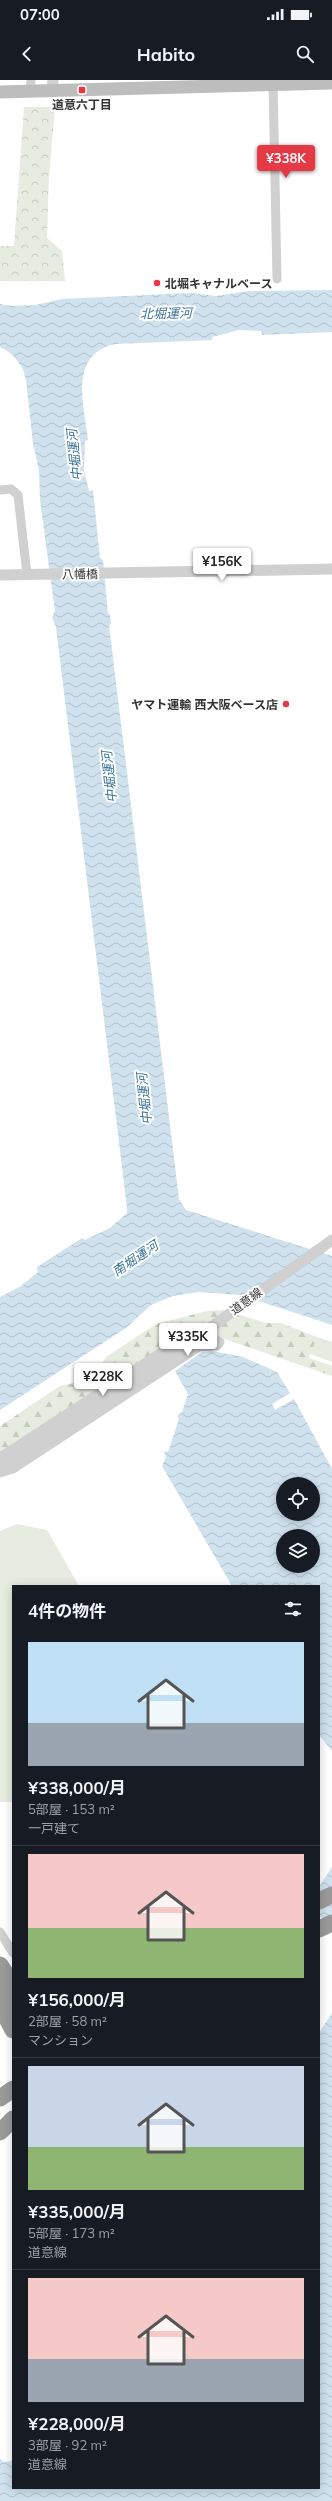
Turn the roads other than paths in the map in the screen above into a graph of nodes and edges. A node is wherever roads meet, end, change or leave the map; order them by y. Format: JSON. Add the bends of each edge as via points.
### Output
{"nodes":[{"id":1,"x":273,"y":82,"type":"edge"},
{"id":2,"x":332,"y":83,"type":"edge"},
{"id":3,"x":30,"y":86,"type":"edge"},
{"id":4,"x":52,"y":86,"type":"edge"},
{"id":5,"x":0,"y":92,"type":"edge"},
{"id":6,"x":277,"y":279,"type":"dead end"},
{"id":7,"x":0,"y":490,"type":"edge"},
{"id":8,"x":332,"y":569,"type":"edge"},
{"id":9,"x":0,"y":575,"type":"edge"},
{"id":10,"x":27,"y":575,"type":"junction"},
{"id":11,"x":332,"y":1240,"type":"edge"},
{"id":12,"x":0,"y":1457,"type":"edge"},
{"id":13,"x":0,"y":1468,"type":"edge"},
{"id":14,"x":0,"y":1473,"type":"edge"},
{"id":15,"x":332,"y":1887,"type":"edge"},
{"id":16,"x":320,"y":1891,"type":"edge"},
{"id":17,"x":332,"y":1896,"type":"edge"},
{"id":18,"x":320,"y":1901,"type":"edge"},
{"id":19,"x":332,"y":1914,"type":"edge"},
{"id":20,"x":320,"y":1919,"type":"edge"},
{"id":21,"x":332,"y":1923,"type":"edge"},
{"id":22,"x":320,"y":1929,"type":"edge"},
{"id":23,"x":0,"y":1932,"type":"edge"},
{"id":24,"x":12,"y":1951,"type":"edge"},
{"id":25,"x":0,"y":1965,"type":"edge"},
{"id":26,"x":0,"y":1982,"type":"edge"},
{"id":27,"x":12,"y":1983,"type":"edge"},
{"id":28,"x":12,"y":2002,"type":"edge"},
{"id":29,"x":0,"y":2005,"type":"edge"},
{"id":30,"x":12,"y":2028,"type":"edge"},
{"id":31,"x":12,"y":2090,"type":"edge"},
{"id":32,"x":0,"y":2098,"type":"edge"},
{"id":33,"x":12,"y":2110,"type":"edge"},
{"id":34,"x":0,"y":2117,"type":"edge"},
{"id":35,"x":12,"y":2120,"type":"edge"},
{"id":36,"x":0,"y":2132,"type":"edge"}],
"edges":[{"from":1,"to":2,"type":"main road"},
{"from":1,"to":4,"type":"main road"},
{"from":1,"to":6,"type":"street"},
{"from":3,"to":4,"type":"main road"},
{"from":3,"to":5,"type":"main road"},
{"from":7,"to":10,"type":"street","via":[[11,489],[18,495]]},
{"from":8,"to":10,"type":"street","name":"八幡橋"},
{"from":9,"to":10,"type":"street","name":"八幡橋"},
{"from":11,"to":13,"type":"street","name":"道意線","bridge":true,"via":[[185,1346]]},
{"from":12,"to":14,"type":"street","via":[[166,1349],[184,1341],[214,1338],[220,1342],[217,1346],[199,1347],[13,1469]]},
{"from":15,"to":16,"type":"highway"},
{"from":17,"to":18,"type":"highway"},
{"from":19,"to":20,"type":"highway"},
{"from":21,"to":22,"type":"highway"},
{"from":23,"to":24,"type":"street"},
{"from":25,"to":27,"type":"highway"},
{"from":26,"to":28,"type":"highway"},
{"from":29,"to":30,"type":"highway"},
{"from":31,"to":32,"type":"highway"},
{"from":33,"to":34,"type":"highway"},
{"from":35,"to":36,"type":"highway"}]}
